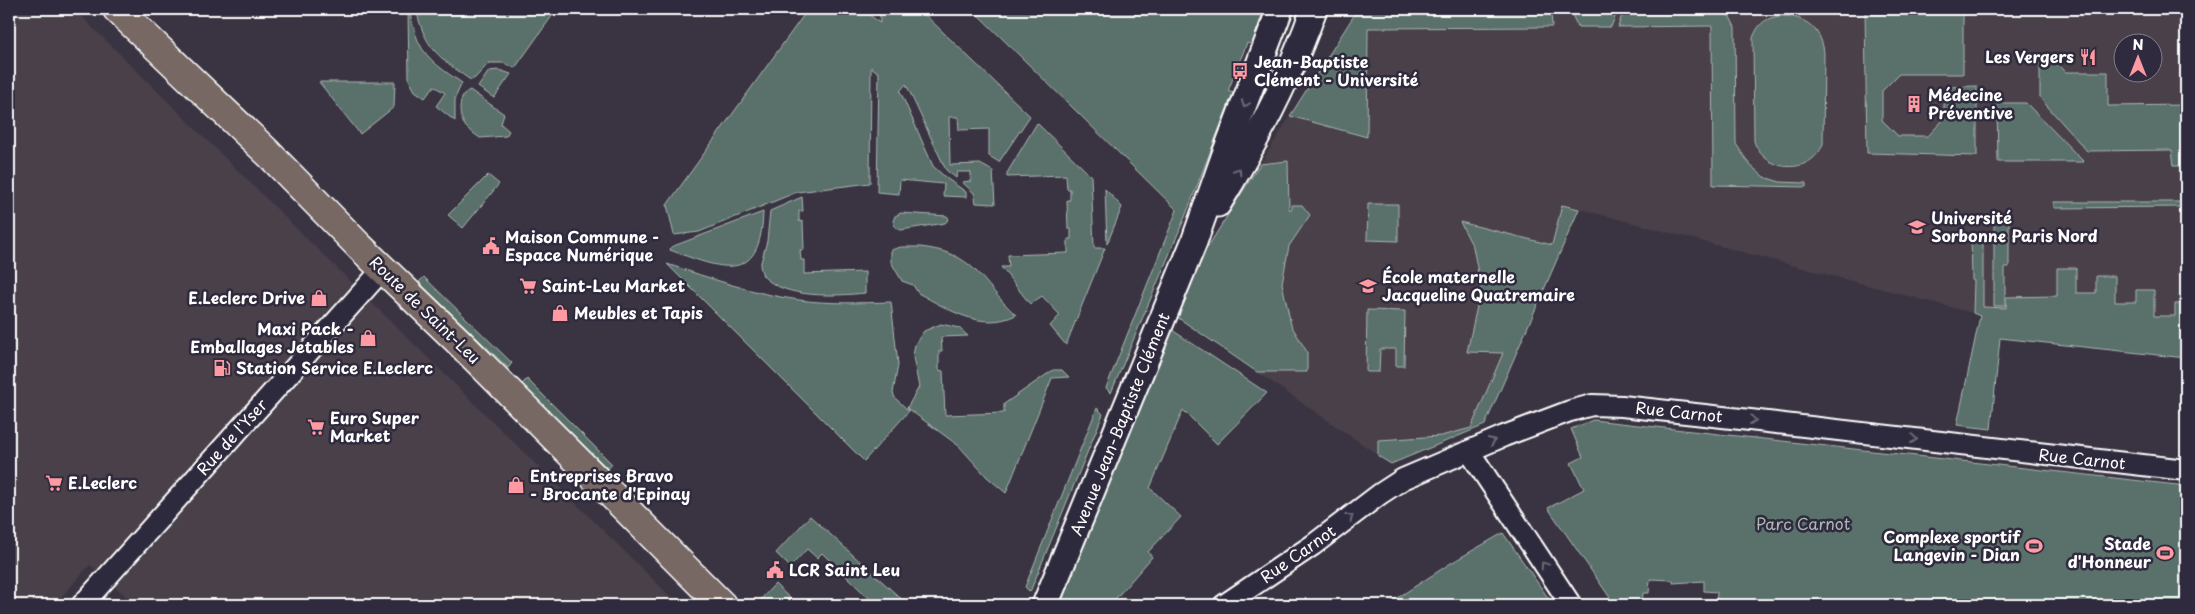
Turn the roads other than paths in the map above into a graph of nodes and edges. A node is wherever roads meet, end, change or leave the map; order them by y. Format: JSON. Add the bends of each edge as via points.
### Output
{"nodes":[{"id":1,"x":1280,"y":9,"type":"edge"},
{"id":2,"x":1314,"y":9,"type":"edge"},
{"id":3,"x":121,"y":11,"type":"edge"},
{"id":4,"x":1194,"y":242,"type":"junction"},
{"id":5,"x":383,"y":269,"type":"junction"},
{"id":6,"x":1469,"y":451,"type":"junction"},
{"id":7,"x":2186,"y":470,"type":"edge"},
{"id":8,"x":82,"y":605,"type":"edge"},
{"id":9,"x":722,"y":605,"type":"edge"},
{"id":10,"x":1045,"y":605,"type":"edge"},
{"id":11,"x":1224,"y":605,"type":"edge"},
{"id":12,"x":1571,"y":605,"type":"edge"}],
"edges":[{"from":1,"to":4,"type":"street","name":"Avenue Jean-Baptiste Clément","one_way":true},
{"from":4,"to":2,"type":"street","name":"Avenue Jean-Baptiste Clément","one_way":true,"via":[[1245,160],[1299,53]]},
{"from":3,"to":5,"type":"main road","name":"Route de Saint-Leu"},
{"from":4,"to":10,"type":"street","name":"Avenue Jean-Baptiste Clément"},
{"from":5,"to":8,"type":"street","name":"Rue de l'Yser"},
{"from":5,"to":9,"type":"main road","name":"Route de Saint-Leu"},
{"from":6,"to":7,"type":"street","name":"Rue Carnot","one_way":true,"via":[[1570,411],[1602,404]]},
{"from":11,"to":6,"type":"street","name":"Rue Carnot","one_way":true,"via":[[1395,484]]},
{"from":12,"to":6,"type":"street","one_way":true}]}
